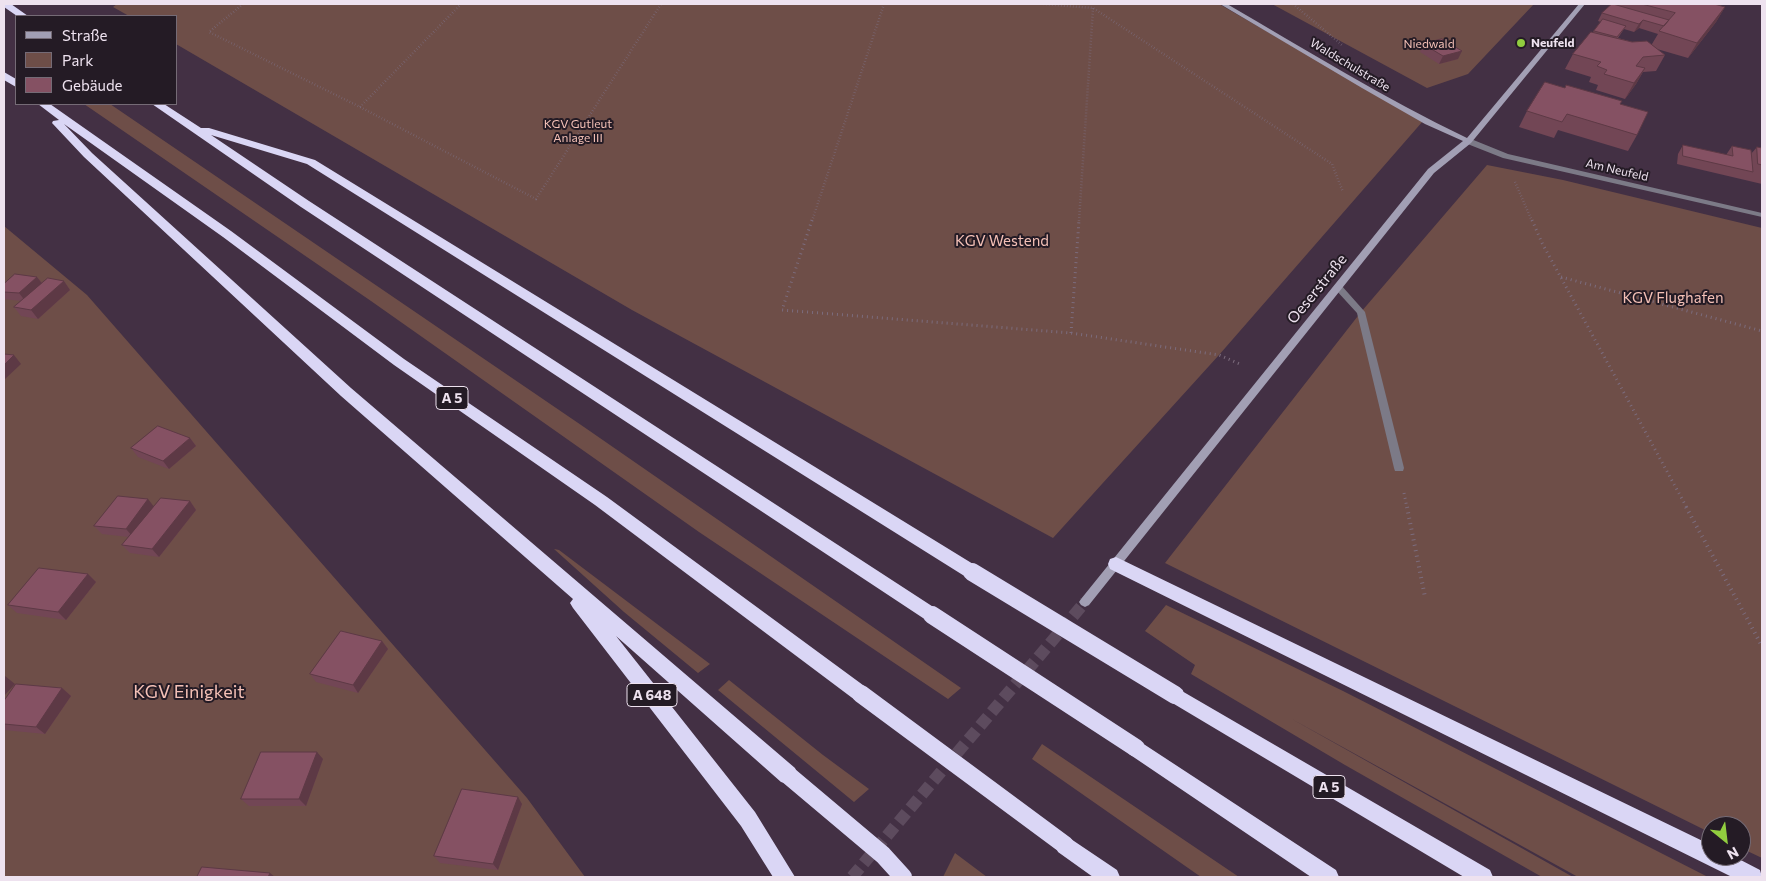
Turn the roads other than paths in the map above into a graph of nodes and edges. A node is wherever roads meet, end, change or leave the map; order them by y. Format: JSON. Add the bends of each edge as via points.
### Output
{"nodes":[{"id":1,"x":5,"y":4,"type":"edge"},
{"id":2,"x":1223,"y":4,"type":"edge"},
{"id":3,"x":1582,"y":4,"type":"edge"},
{"id":4,"x":22,"y":15,"type":"edge"},
{"id":5,"x":4,"y":75,"type":"edge"},
{"id":6,"x":15,"y":83,"type":"edge"},
{"id":7,"x":40,"y":105,"type":"edge"},
{"id":8,"x":44,"y":105,"type":"edge"},
{"id":9,"x":160,"y":105,"type":"edge"},
{"id":10,"x":192,"y":126,"type":"junction"},
{"id":11,"x":1468,"y":141,"type":"junction"},
{"id":12,"x":1762,"y":215,"type":"edge"},
{"id":13,"x":1338,"y":287,"type":"junction"},
{"id":14,"x":1399,"y":468,"type":"road end"},
{"id":15,"x":1116,"y":564,"type":"junction"},
{"id":16,"x":554,"y":572,"type":"junction"},
{"id":17,"x":1085,"y":602,"type":"tunnel mouth"},
{"id":18,"x":1701,"y":851,"type":"edge"},
{"id":19,"x":1731,"y":866,"type":"edge"},
{"id":20,"x":785,"y":877,"type":"edge"},
{"id":21,"x":903,"y":877,"type":"edge"},
{"id":22,"x":1110,"y":877,"type":"edge"},
{"id":23,"x":1328,"y":877,"type":"edge"},
{"id":24,"x":1483,"y":877,"type":"edge"},
{"id":25,"x":1752,"y":877,"type":"edge"}],
"edges":[{"from":1,"to":4,"type":"highway"},
{"from":2,"to":11,"type":"street","name":"Waldschulstraße","via":[[1364,87]]},
{"from":3,"to":11,"type":"street","name":"Oeserstraße"},
{"from":5,"to":6,"type":"highway"},
{"from":7,"to":16,"type":"highway","via":[[88,155],[346,392]]},
{"from":8,"to":22,"type":"highway","number":"A 5","bridge":true,"via":[[400,362],[601,501]]},
{"from":9,"to":10,"type":"highway","number":"A 5"},
{"from":10,"to":23,"type":"highway","number":"A 5","bridge":true,"via":[[305,204]]},
{"from":10,"to":24,"type":"highway","number":"A 5","bridge":true,"via":[[311,162],[972,572]]},
{"from":11,"to":12,"type":"street","name":"Am Neufeld","via":[[1506,156]]},
{"from":11,"to":13,"type":"street","name":"Oeserstraße","via":[[1431,171]]},
{"from":13,"to":14,"type":"street","via":[[1361,312]]},
{"from":13,"to":15,"type":"street","name":"Oeserstraße"},
{"from":15,"to":17,"type":"street","name":"Oeserstraße"},
{"from":15,"to":18,"type":"highway"},
{"from":16,"to":20,"type":"highway","number":"A 648","via":[[748,819]]},
{"from":16,"to":21,"type":"highway","number":"A 648","bridge":true,"via":[[883,855]]},
{"from":19,"to":25,"type":"highway"}]}
